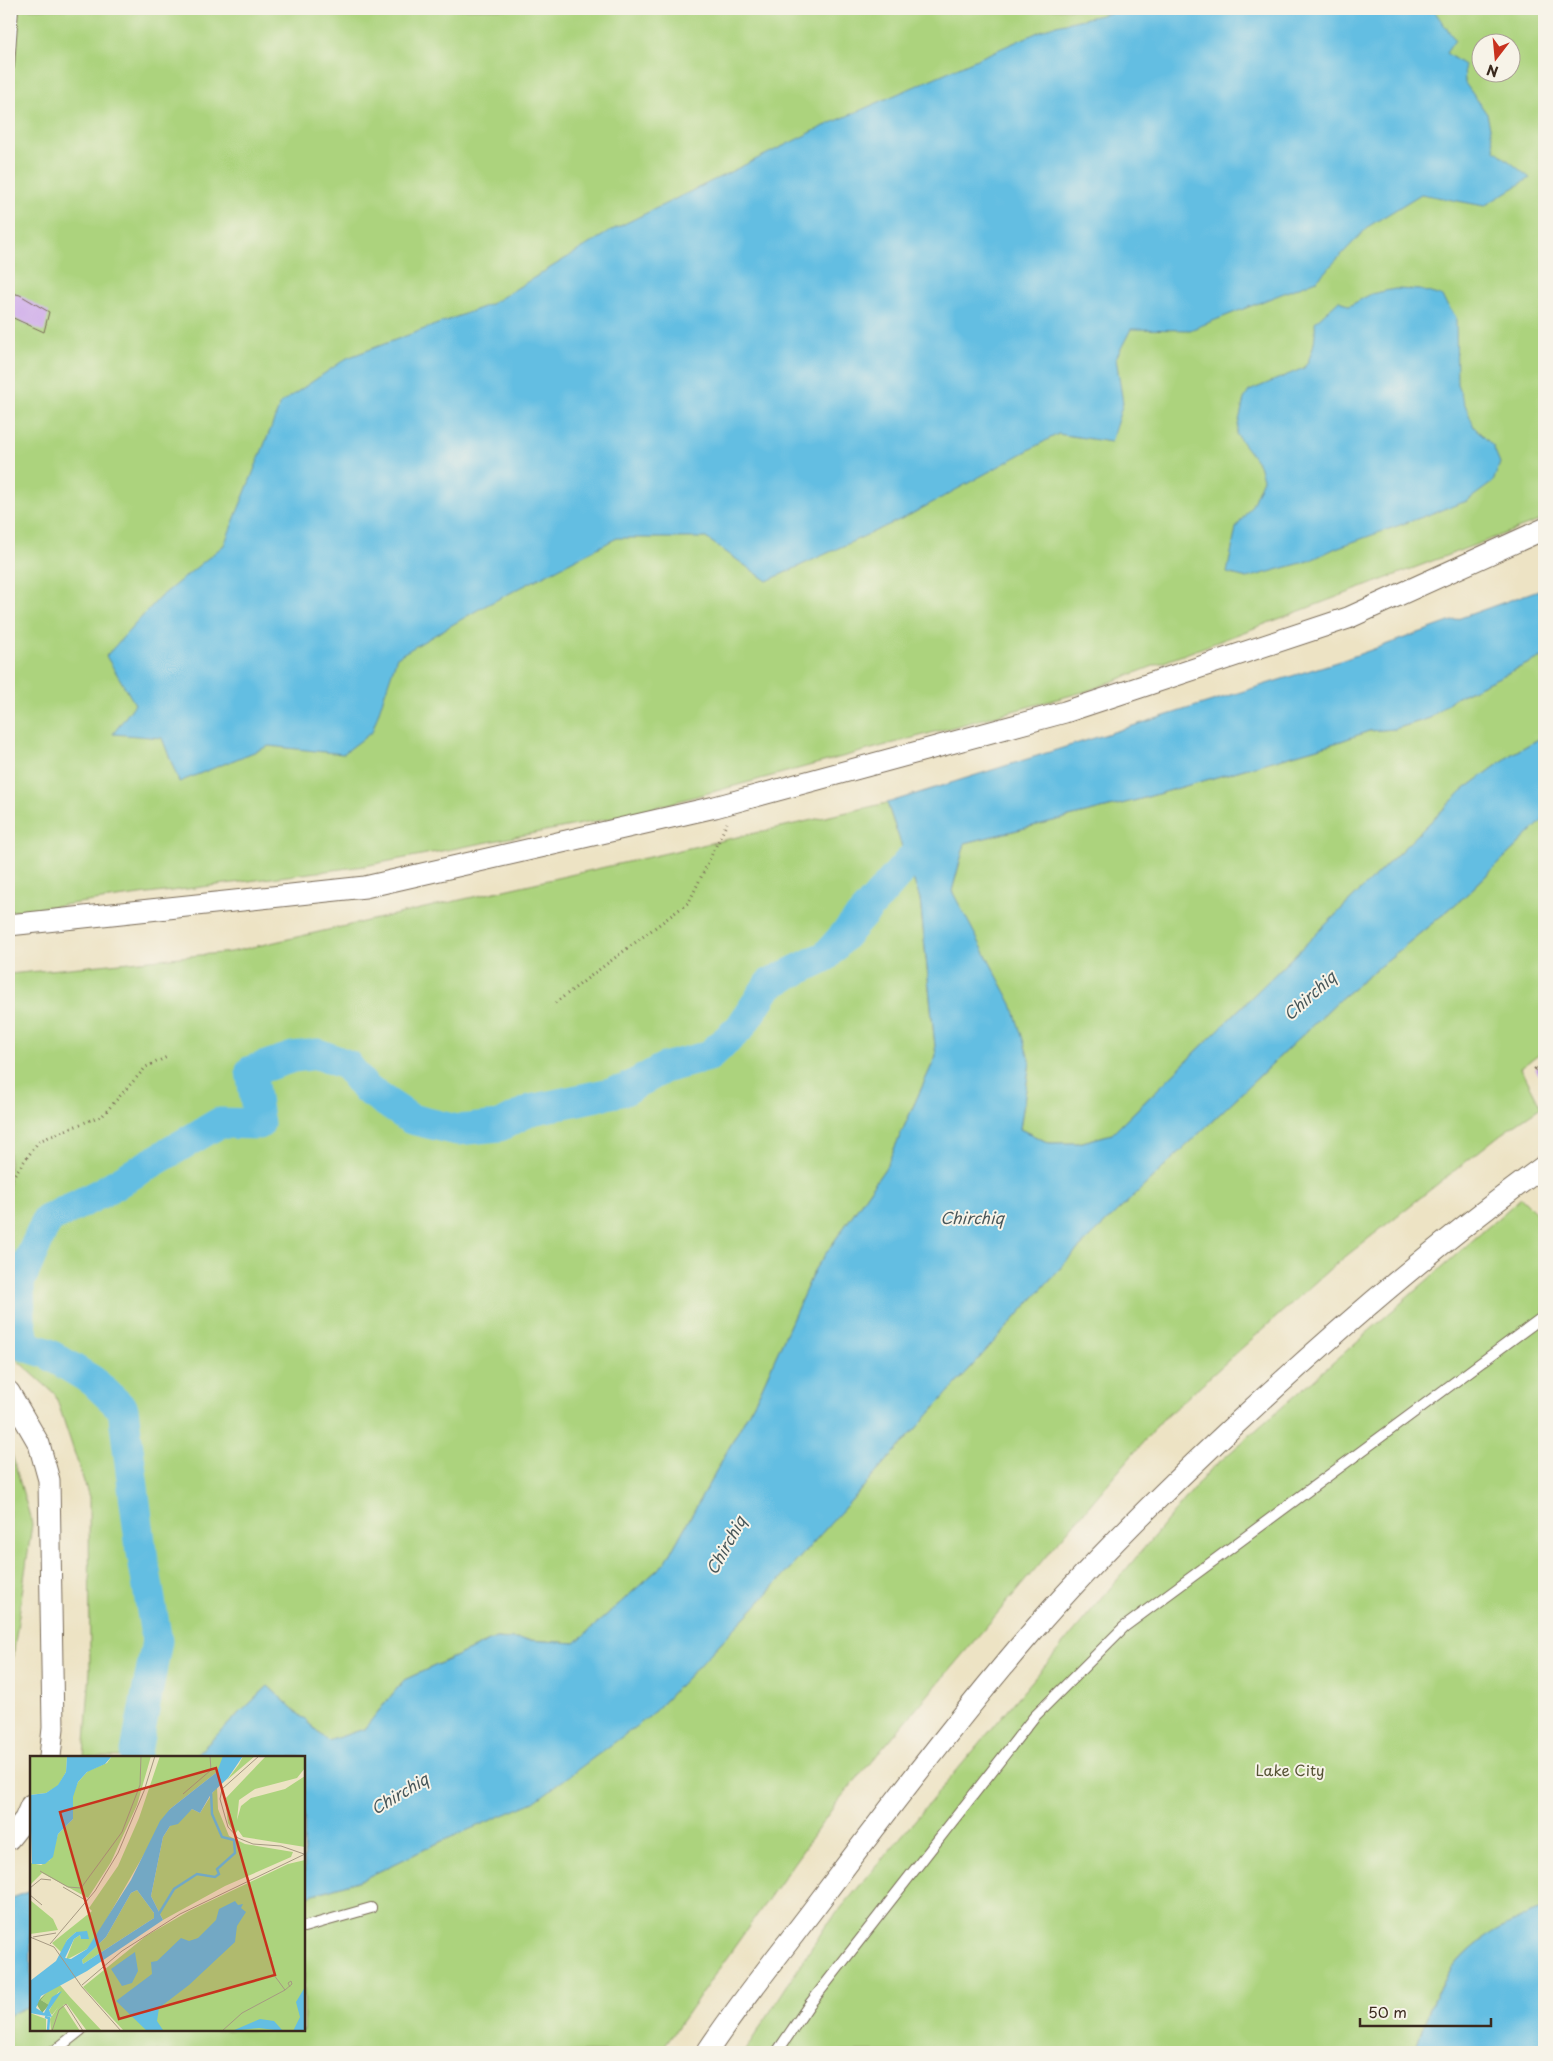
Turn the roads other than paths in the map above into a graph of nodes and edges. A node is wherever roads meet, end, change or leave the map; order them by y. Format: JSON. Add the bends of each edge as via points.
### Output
{"nodes":[{"id":1,"x":13,"y":9,"type":"edge"},
{"id":2,"x":9,"y":66,"type":"edge"},
{"id":3,"x":1544,"y":529,"type":"edge"},
{"id":4,"x":9,"y":925,"type":"edge"},
{"id":5,"x":1541,"y":1174,"type":"edge"},
{"id":6,"x":1544,"y":1316,"type":"edge"},
{"id":7,"x":9,"y":1392,"type":"edge"},
{"id":8,"x":50,"y":1756,"type":"edge"},
{"id":9,"x":30,"y":1806,"type":"edge"},
{"id":10,"x":9,"y":1839,"type":"edge"},
{"id":11,"x":371,"y":1908,"type":"dead end"},
{"id":12,"x":305,"y":1927,"type":"edge"},
{"id":13,"x":80,"y":2031,"type":"edge"},
{"id":14,"x":53,"y":2052,"type":"edge"},
{"id":15,"x":707,"y":2052,"type":"edge"},
{"id":16,"x":777,"y":2052,"type":"edge"}],
"edges":[{"from":1,"to":2,"type":"lane"},
{"from":3,"to":4,"type":"street","via":[[1348,618],[1065,712],[739,800],[365,886]]},
{"from":5,"to":15,"type":"street","via":[[1439,1245],[1383,1291],[1232,1427],[1124,1531],[1031,1633],[943,1738]]},
{"from":6,"to":16,"type":"lane","via":[[1124,1627],[1034,1717],[809,2004]]},
{"from":7,"to":8,"type":"street","via":[[39,1444],[49,1480],[53,1728]]},
{"from":9,"to":10,"type":"street","via":[[25,1819]]},
{"from":11,"to":12,"type":"lane"},
{"from":13,"to":14,"type":"lane"}]}
